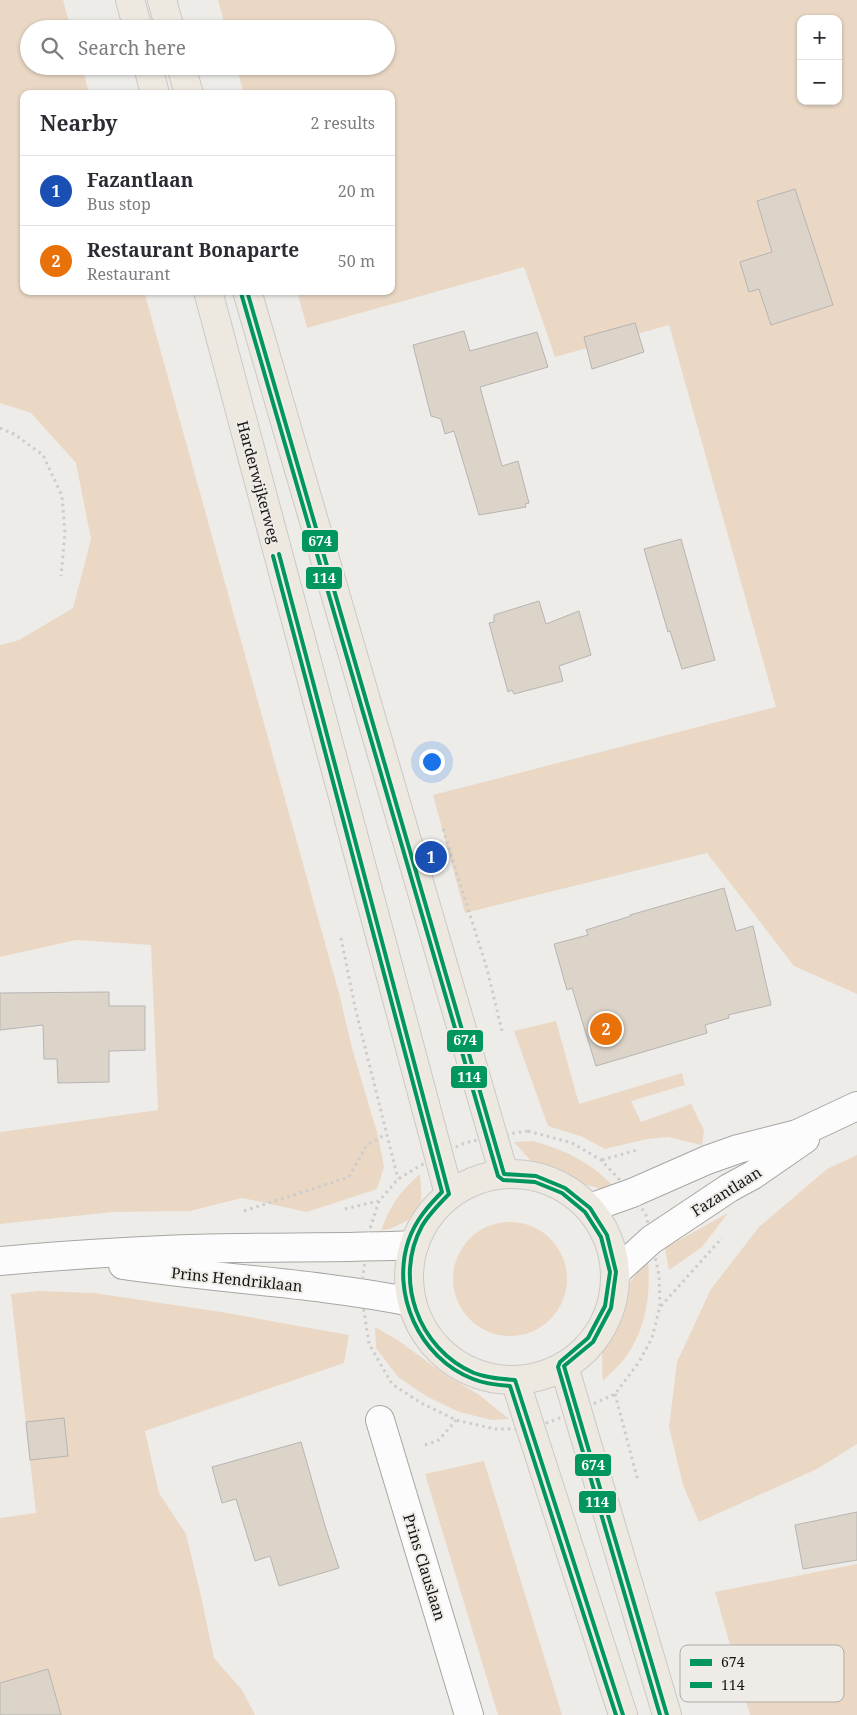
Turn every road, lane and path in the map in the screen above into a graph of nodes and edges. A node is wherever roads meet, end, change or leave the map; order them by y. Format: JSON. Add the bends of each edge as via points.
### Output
{"nodes":[{"id":1,"x":130,"y":0,"type":"edge"},
{"id":2,"x":162,"y":0,"type":"edge"},
{"id":3,"x":136,"y":20,"type":"edge"},
{"id":4,"x":168,"y":20,"type":"edge"},
{"id":5,"x":150,"y":75,"type":"edge"},
{"id":6,"x":184,"y":75,"type":"edge"},
{"id":7,"x":154,"y":90,"type":"edge"},
{"id":8,"x":188,"y":90,"type":"edge"},
{"id":9,"x":209,"y":295,"type":"edge"},
{"id":10,"x":248,"y":295,"type":"edge"},
{"id":11,"x":0,"y":428,"type":"edge"},
{"id":12,"x":61,"y":576,"type":"dead end"},
{"id":13,"x":848,"y":1110,"type":"edge"},
{"id":14,"x":528,"y":1131,"type":"dead end"},
{"id":15,"x":386,"y":1134,"type":"dead end"},
{"id":16,"x":504,"y":1174,"type":"junction"},
{"id":17,"x":398,"y":1179,"type":"dead end"},
{"id":18,"x":632,"y":1193,"type":"junction"},
{"id":19,"x":449,"y":1194,"type":"junction"},
{"id":20,"x":590,"y":1208,"type":"junction"},
{"id":21,"x":239,"y":1212,"type":"dead end"},
{"id":22,"x":651,"y":1240,"type":"junction"},
{"id":23,"x":414,"y":1245,"type":"junction"},
{"id":24,"x":367,"y":1247,"type":"junction"},
{"id":25,"x":62,"y":1255,"type":"junction"},
{"id":26,"x":0,"y":1262,"type":"edge"},
{"id":27,"x":616,"y":1272,"type":"junction"},
{"id":28,"x":361,"y":1292,"type":"junction"},
{"id":29,"x":412,"y":1302,"type":"junction"},
{"id":30,"x":564,"y":1366,"type":"junction"},
{"id":31,"x":515,"y":1380,"type":"junction"},
{"id":32,"x":578,"y":1411,"type":"junction"},
{"id":33,"x":380,"y":1420,"type":"dead end"},
{"id":34,"x":531,"y":1428,"type":"junction"},
{"id":35,"x":469,"y":1715,"type":"edge"},
{"id":36,"x":623,"y":1715,"type":"edge"},
{"id":37,"x":667,"y":1715,"type":"edge"}],
"edges":[{"from":1,"to":3,"type":"main road"},
{"from":2,"to":4,"type":"main road"},
{"from":5,"to":7,"type":"main road"},
{"from":6,"to":8,"type":"main road"},
{"from":9,"to":19,"type":"main road","name":"Harderwijkerweg"},
{"from":10,"to":16,"type":"main road"},
{"from":11,"to":12,"type":"path","via":[[43,455],[62,496],[65,533]]},
{"from":13,"to":18,"type":"street","name":"Fazantlaan","via":[[797,1134],[707,1160]]},
{"from":13,"to":22,"type":"street","name":"Fazantlaan"},
{"from":14,"to":18,"type":"path","via":[[572,1143],[601,1160]]},
{"from":15,"to":21,"type":"path","via":[[366,1146],[349,1177]]},
{"from":16,"to":19,"type":"main road","via":[[475,1181]]},
{"from":16,"to":20,"type":"main road","via":[[536,1176],[565,1188]]},
{"from":17,"to":24,"type":"path","via":[[379,1201]]},
{"from":18,"to":20,"type":"street","name":"Fazantlaan"},
{"from":18,"to":22,"type":"path","via":[[646,1215]]},
{"from":19,"to":23,"type":"main road","via":[[422,1226]]},
{"from":20,"to":27,"type":"main road","via":[[607,1235]]},
{"from":22,"to":27,"type":"street","name":"Fazantlaan"},
{"from":22,"to":32,"type":"path","via":[[661,1289],[652,1338],[616,1394]]},
{"from":23,"to":24,"type":"street","name":"Prins Hendriklaan"},
{"from":23,"to":29,"type":"main road","via":[[409,1283]]},
{"from":24,"to":25,"type":"street","name":"Prins Hendriklaan"},
{"from":24,"to":28,"type":"path"},
{"from":25,"to":26,"type":"street","name":"Prins Hendriklaan"},
{"from":25,"to":28,"type":"street","name":"Prins Hendriklaan","via":[[178,1273]]},
{"from":27,"to":30,"type":"main road","via":[[611,1308],[593,1342]]},
{"from":28,"to":29,"type":"street","name":"Prins Hendriklaan"},
{"from":28,"to":34,"type":"path","via":[[369,1344],[392,1384],[420,1403],[456,1420],[495,1428]]},
{"from":29,"to":31,"type":"main road","via":[[426,1334],[449,1359],[480,1375]]},
{"from":30,"to":31,"type":"main road","via":[[541,1376]]},
{"from":30,"to":32,"type":"main road"},
{"from":31,"to":34,"type":"main road"},
{"from":32,"to":34,"type":"path"},
{"from":32,"to":37,"type":"main road"},
{"from":33,"to":35,"type":"street","name":"Prins Clauslaan"},
{"from":34,"to":36,"type":"main road"}]}
